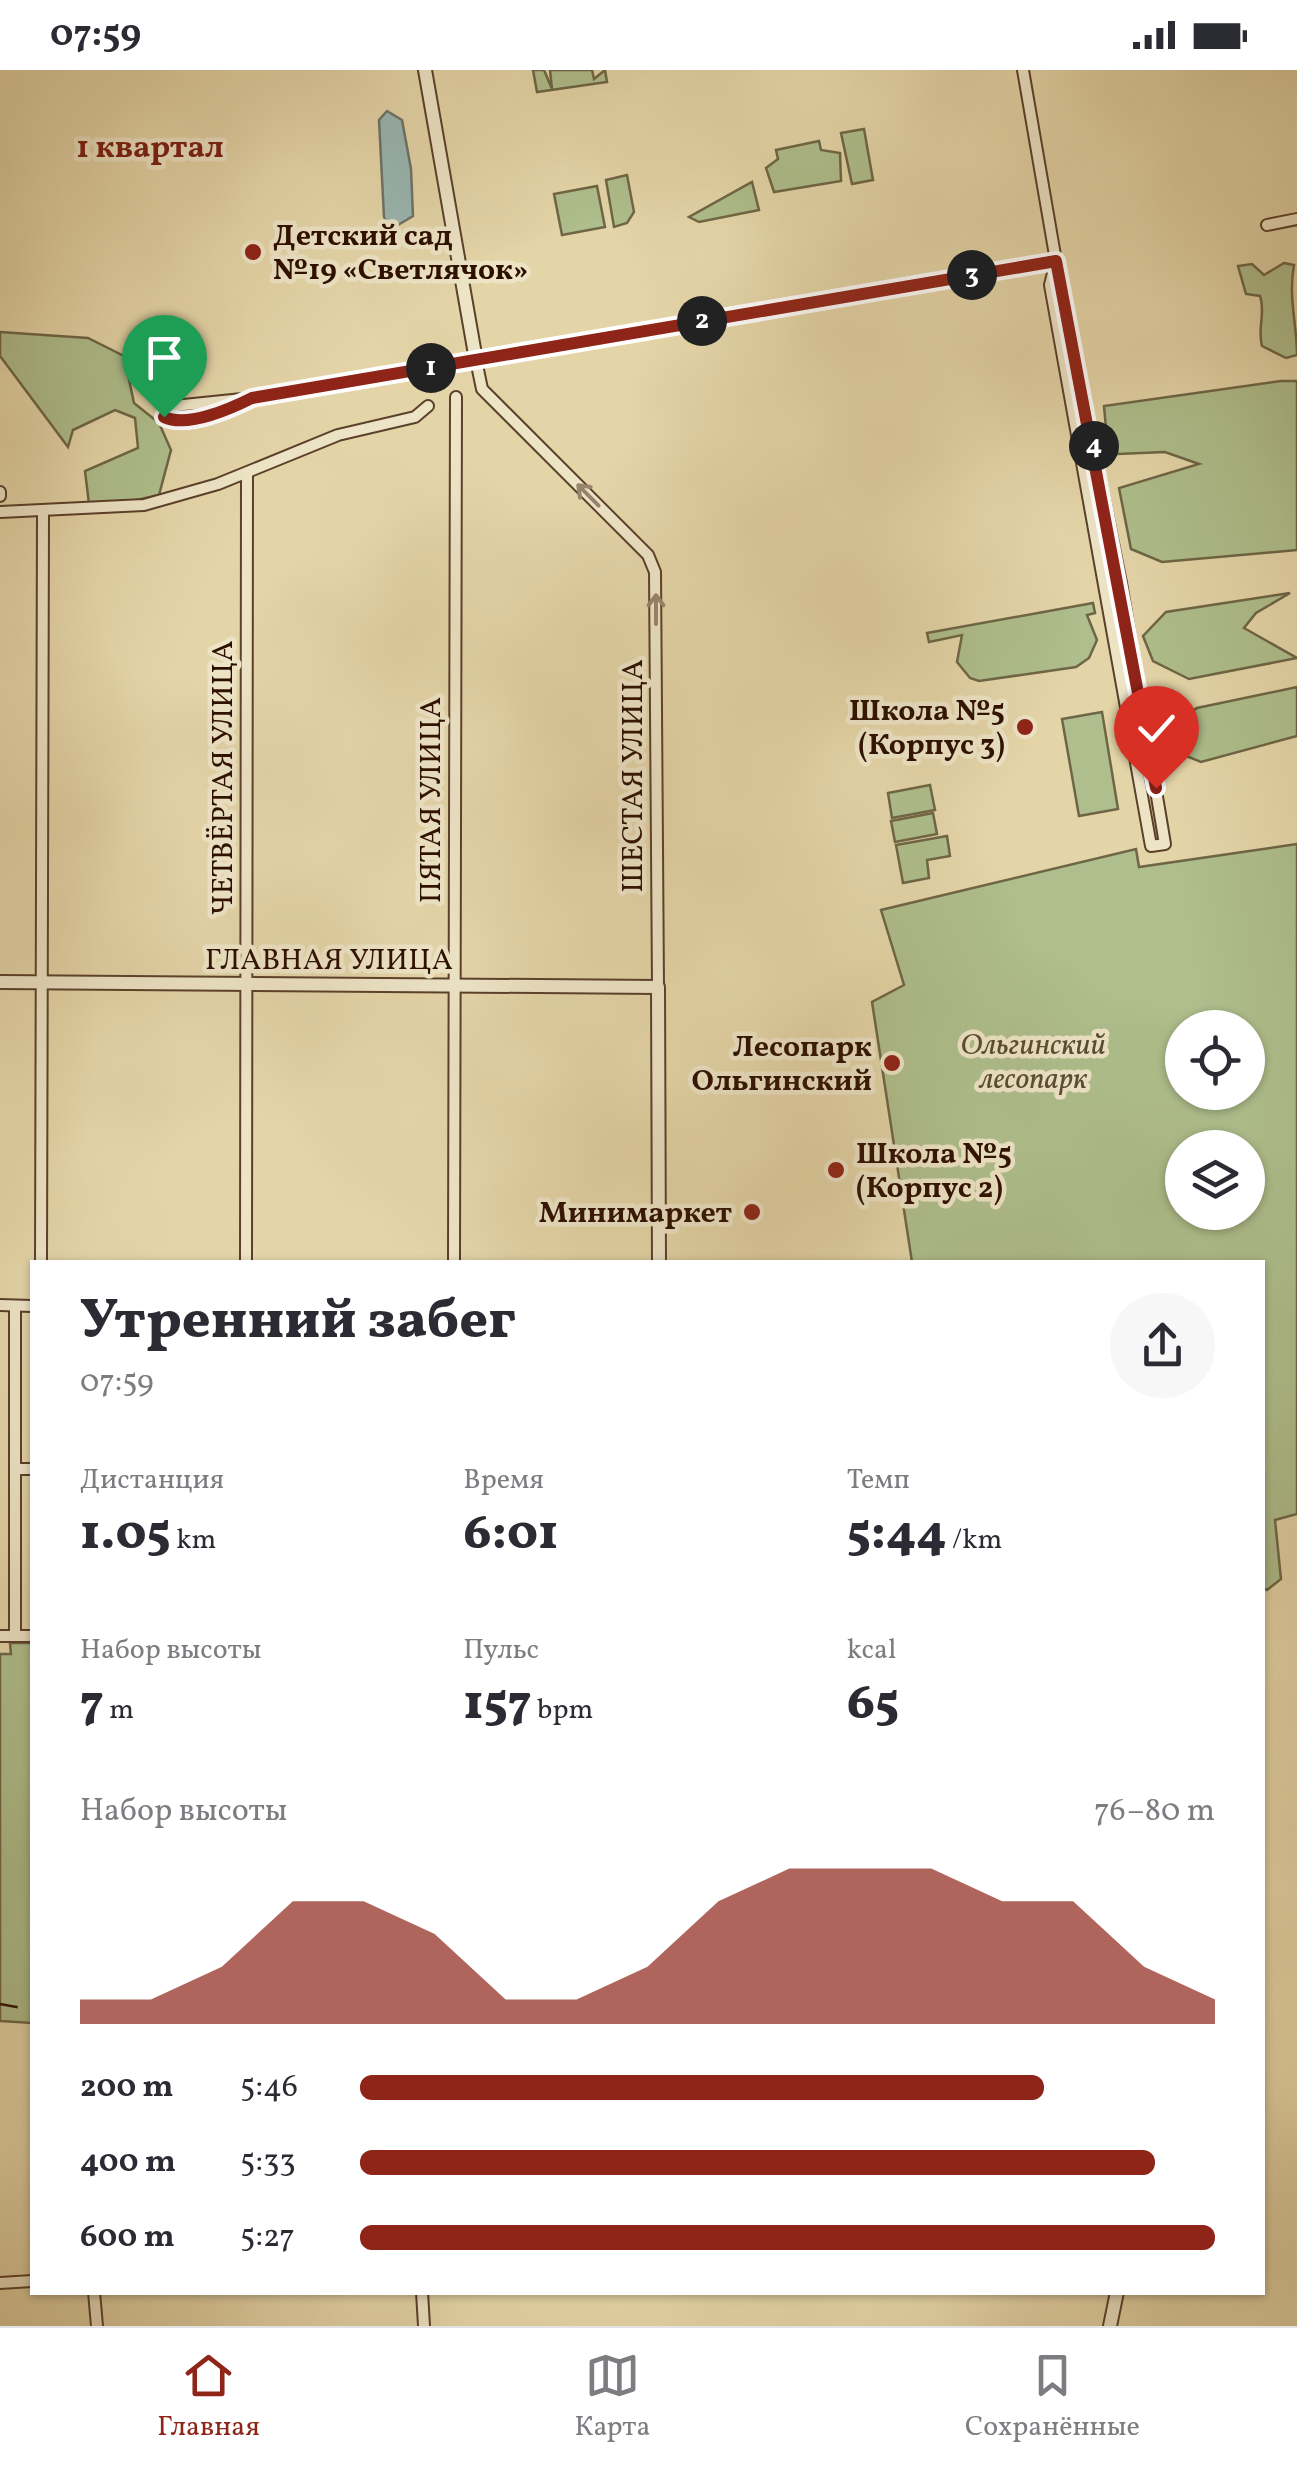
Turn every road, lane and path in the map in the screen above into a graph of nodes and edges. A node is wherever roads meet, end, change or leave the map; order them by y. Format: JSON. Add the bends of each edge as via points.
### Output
{"nodes":[{"id":1,"x":425,"y":70,"type":"edge"},
{"id":2,"x":1023,"y":70,"type":"edge"},
{"id":3,"x":1297,"y":220,"type":"edge"},
{"id":4,"x":1267,"y":226,"type":"dead end"},
{"id":5,"x":1056,"y":261,"type":"junction"},
{"id":6,"x":476,"y":360,"type":"junction"},
{"id":7,"x":456,"y":397,"type":"dead end"},
{"id":8,"x":252,"y":398,"type":"junction"},
{"id":9,"x":428,"y":406,"type":"dead end"},
{"id":10,"x":247,"y":473,"type":"junction"},
{"id":11,"x":0,"y":512,"type":"edge"},
{"id":12,"x":43,"y":513,"type":"junction"},
{"id":13,"x":0,"y":982,"type":"edge"},
{"id":14,"x":42,"y":982,"type":"junction"},
{"id":15,"x":246,"y":984,"type":"junction"},
{"id":16,"x":455,"y":985,"type":"junction"},
{"id":17,"x":658,"y":986,"type":"junction"},
{"id":18,"x":41,"y":1260,"type":"edge"},
{"id":19,"x":246,"y":1260,"type":"edge"},
{"id":20,"x":454,"y":1260,"type":"edge"},
{"id":21,"x":659,"y":1260,"type":"edge"},
{"id":22,"x":0,"y":1306,"type":"edge"},
{"id":23,"x":16,"y":1306,"type":"junction"},
{"id":24,"x":30,"y":1306,"type":"edge"},
{"id":25,"x":15,"y":1469,"type":"junction"},
{"id":26,"x":30,"y":1469,"type":"edge"},
{"id":27,"x":0,"y":1636,"type":"edge"},
{"id":28,"x":14,"y":1636,"type":"junction"},
{"id":29,"x":30,"y":1636,"type":"edge"},
{"id":30,"x":30,"y":2280,"type":"edge"},
{"id":31,"x":0,"y":2283,"type":"edge"},
{"id":32,"x":94,"y":2295,"type":"edge"},
{"id":33,"x":422,"y":2295,"type":"edge"},
{"id":34,"x":1115,"y":2295,"type":"edge"},
{"id":35,"x":96,"y":2326,"type":"edge"},
{"id":36,"x":424,"y":2326,"type":"edge"},
{"id":37,"x":1110,"y":2326,"type":"edge"}],
"edges":[{"from":1,"to":6,"type":"street"},
{"from":2,"to":5,"type":"street"},
{"from":3,"to":4,"type":"street"},
{"from":5,"to":5,"type":"street","via":[[1050,285],[1151,846],[1165,844]]},
{"from":5,"to":6,"type":"street"},
{"from":6,"to":8,"type":"street"},
{"from":17,"to":6,"type":"street","name":"ШЕСТАЯ УЛИЦА","one_way":true,"via":[[655,572],[648,555],[482,389]]},
{"from":7,"to":16,"type":"street","name":"ПЯТАЯ УЛИЦА"},
{"from":8,"to":8,"type":"street","via":[[172,406],[164,414],[174,420],[212,414]]},
{"from":9,"to":10,"type":"street","via":[[416,417],[338,435]]},
{"from":10,"to":12,"type":"street","via":[[138,507]]},
{"from":10,"to":15,"type":"street","name":"ЧЕТВЁРТАЯ УЛИЦА"},
{"from":11,"to":12,"type":"street"},
{"from":12,"to":14,"type":"street"},
{"from":13,"to":14,"type":"street","name":"ГЛАВНАЯ УЛИЦА"},
{"from":14,"to":15,"type":"street","name":"ГЛАВНАЯ УЛИЦА"},
{"from":14,"to":18,"type":"street"},
{"from":15,"to":16,"type":"street","name":"ГЛАВНАЯ УЛИЦА"},
{"from":15,"to":19,"type":"street","name":"ЧЕТВЁРТАЯ УЛИЦА"},
{"from":16,"to":17,"type":"street","name":"ГЛАВНАЯ УЛИЦА"},
{"from":16,"to":20,"type":"street","name":"ПЯТАЯ УЛИЦА"},
{"from":17,"to":21,"type":"street","name":"ШЕСТАЯ УЛИЦА"},
{"from":22,"to":23,"type":"street"},
{"from":23,"to":24,"type":"street"},
{"from":23,"to":25,"type":"street"},
{"from":25,"to":26,"type":"street"},
{"from":25,"to":28,"type":"street"},
{"from":27,"to":28,"type":"street"},
{"from":28,"to":29,"type":"street"},
{"from":30,"to":31,"type":"street"},
{"from":32,"to":35,"type":"street"},
{"from":33,"to":36,"type":"street"},
{"from":34,"to":37,"type":"street"}]}
